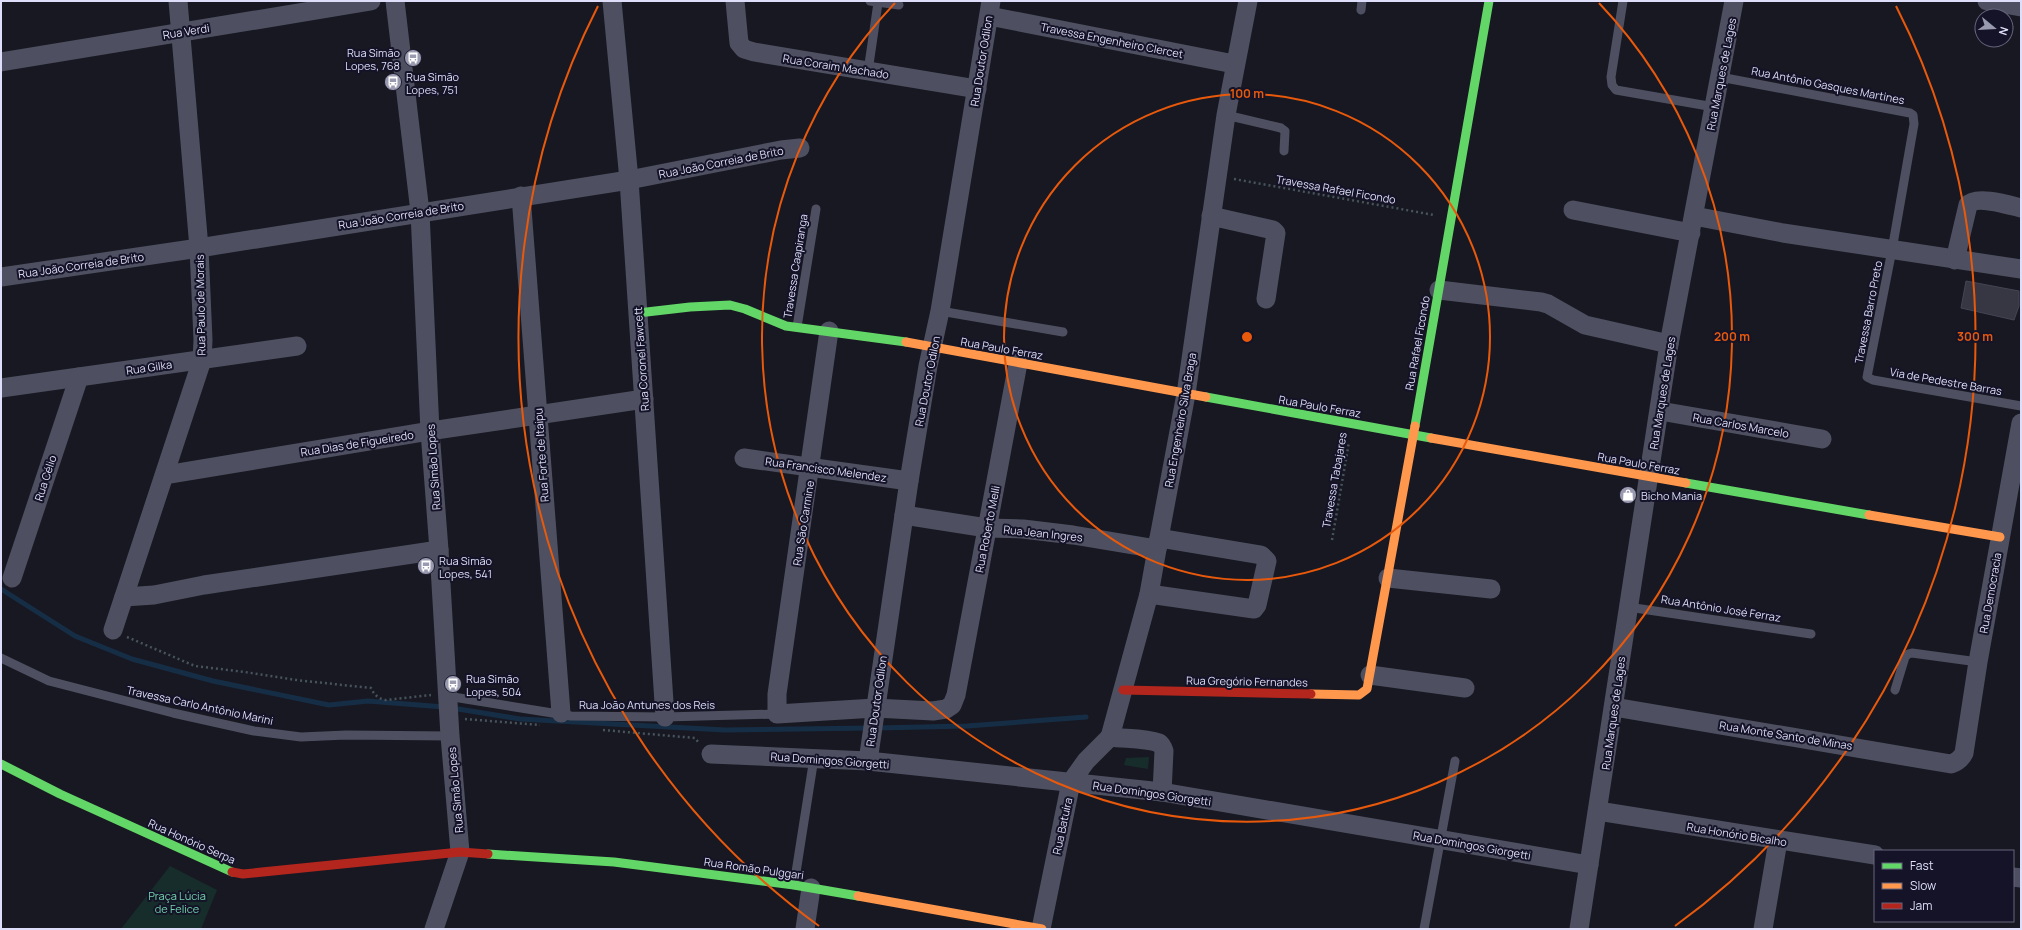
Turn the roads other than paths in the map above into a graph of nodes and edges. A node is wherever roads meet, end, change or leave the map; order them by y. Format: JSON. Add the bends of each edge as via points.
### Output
{"nodes":[{"id":1,"x":178,"y":1,"type":"edge"},
{"id":2,"x":371,"y":1,"type":"edge"},
{"id":3,"x":395,"y":1,"type":"edge"},
{"id":4,"x":612,"y":1,"type":"edge"},
{"id":5,"x":735,"y":1,"type":"edge"},
{"id":6,"x":1248,"y":1,"type":"edge"},
{"id":7,"x":1489,"y":1,"type":"edge"},
{"id":8,"x":1623,"y":1,"type":"edge"},
{"id":9,"x":1734,"y":1,"type":"edge"},
{"id":10,"x":1988,"y":1,"type":"edge"},
{"id":11,"x":874,"y":2,"type":"edge"},
{"id":12,"x":899,"y":5,"type":"dead end"},
{"id":13,"x":2021,"y":7,"type":"edge"},
{"id":14,"x":990,"y":9,"type":"edge"},
{"id":15,"x":181,"y":32,"type":"junction"},
{"id":16,"x":1,"y":62,"type":"edge"},
{"id":17,"x":1234,"y":64,"type":"junction"},
{"id":18,"x":868,"y":71,"type":"junction"},
{"id":19,"x":1720,"y":77,"type":"junction"},
{"id":20,"x":977,"y":89,"type":"junction"},
{"id":21,"x":1714,"y":107,"type":"junction"},
{"id":22,"x":1226,"y":116,"type":"junction"},
{"id":23,"x":800,"y":148,"type":"dead end"},
{"id":24,"x":1284,"y":151,"type":"dead end"},
{"id":25,"x":629,"y":180,"type":"junction"},
{"id":26,"x":521,"y":196,"type":"junction"},
{"id":27,"x":2021,"y":208,"type":"edge"},
{"id":28,"x":816,"y":209,"type":"dead end"},
{"id":29,"x":1573,"y":210,"type":"dead end"},
{"id":30,"x":420,"y":212,"type":"junction"},
{"id":31,"x":1211,"y":216,"type":"junction"},
{"id":32,"x":1692,"y":225,"type":"junction"},
{"id":33,"x":199,"y":248,"type":"junction"},
{"id":34,"x":1892,"y":250,"type":"junction"},
{"id":35,"x":1956,"y":260,"type":"junction"},
{"id":36,"x":2021,"y":269,"type":"edge"},
{"id":37,"x":1,"y":277,"type":"edge"},
{"id":38,"x":1439,"y":290,"type":"junction"},
{"id":39,"x":1266,"y":299,"type":"dead end"},
{"id":40,"x":940,"y":311,"type":"junction"},
{"id":41,"x":638,"y":312,"type":"junction"},
{"id":42,"x":797,"y":327,"type":"junction"},
{"id":43,"x":829,"y":331,"type":"junction"},
{"id":44,"x":1063,"y":332,"type":"dead end"},
{"id":45,"x":1670,"y":344,"type":"junction"},
{"id":46,"x":297,"y":346,"type":"dead end"},
{"id":47,"x":932,"y":348,"type":"junction"},
{"id":48,"x":202,"y":360,"type":"junction"},
{"id":49,"x":1018,"y":364,"type":"junction"},
{"id":50,"x":79,"y":377,"type":"junction"},
{"id":51,"x":1867,"y":378,"type":"joint"},
{"id":52,"x":1,"y":388,"type":"edge"},
{"id":53,"x":1186,"y":394,"type":"junction"},
{"id":54,"x":644,"y":399,"type":"junction"},
{"id":55,"x":2021,"y":406,"type":"edge"},
{"id":56,"x":1660,"y":410,"type":"junction"},
{"id":57,"x":538,"y":415,"type":"junction"},
{"id":58,"x":2021,"y":423,"type":"edge"},
{"id":59,"x":430,"y":431,"type":"junction"},
{"id":60,"x":1414,"y":434,"type":"junction"},
{"id":61,"x":1822,"y":439,"type":"dead end"},
{"id":62,"x":744,"y":458,"type":"dead end"},
{"id":63,"x":811,"y":467,"type":"junction"},
{"id":64,"x":165,"y":475,"type":"junction"},
{"id":65,"x":1648,"y":477,"type":"junction"},
{"id":66,"x":909,"y":480,"type":"junction"},
{"id":67,"x":904,"y":515,"type":"junction"},
{"id":68,"x":987,"y":528,"type":"junction"},
{"id":69,"x":2000,"y":537,"type":"junction"},
{"id":70,"x":1158,"y":544,"type":"junction"},
{"id":71,"x":439,"y":550,"type":"junction"},
{"id":72,"x":12,"y":578,"type":"dead end"},
{"id":73,"x":1388,"y":578,"type":"junction"},
{"id":74,"x":1491,"y":588,"type":"dead end"},
{"id":75,"x":1149,"y":594,"type":"junction"},
{"id":76,"x":124,"y":597,"type":"junction"},
{"id":77,"x":1628,"y":606,"type":"junction"},
{"id":78,"x":113,"y":630,"type":"road end"},
{"id":79,"x":1811,"y":634,"type":"dead end"},
{"id":80,"x":1,"y":658,"type":"edge"},
{"id":81,"x":1978,"y":662,"type":"junction"},
{"id":82,"x":1369,"y":682,"type":"junction"},
{"id":83,"x":1465,"y":688,"type":"dead end"},
{"id":84,"x":1123,"y":690,"type":"junction"},
{"id":85,"x":1895,"y":690,"type":"dead end"},
{"id":86,"x":447,"y":695,"type":"junction"},
{"id":87,"x":1614,"y":707,"type":"junction"},
{"id":88,"x":561,"y":713,"type":"junction"},
{"id":89,"x":874,"y":713,"type":"junction"},
{"id":90,"x":777,"y":714,"type":"junction"},
{"id":91,"x":665,"y":717,"type":"junction"},
{"id":92,"x":450,"y":736,"type":"junction"},
{"id":93,"x":1110,"y":737,"type":"junction"},
{"id":94,"x":711,"y":754,"type":"dead end"},
{"id":95,"x":814,"y":758,"type":"junction"},
{"id":96,"x":868,"y":761,"type":"junction"},
{"id":97,"x":1455,"y":761,"type":"dead end"},
{"id":98,"x":1956,"y":762,"type":"joint"},
{"id":99,"x":1,"y":764,"type":"edge"},
{"id":100,"x":1071,"y":782,"type":"junction"},
{"id":101,"x":1162,"y":792,"type":"junction"},
{"id":102,"x":1598,"y":811,"type":"junction"},
{"id":103,"x":1439,"y":839,"type":"junction"},
{"id":104,"x":1778,"y":841,"type":"junction"},
{"id":105,"x":460,"y":852,"type":"junction"},
{"id":106,"x":1874,"y":856,"type":"edge"},
{"id":107,"x":1589,"y":864,"type":"junction"},
{"id":108,"x":802,"y":887,"type":"junction"},
{"id":109,"x":434,"y":929,"type":"edge"},
{"id":110,"x":805,"y":929,"type":"edge"},
{"id":111,"x":1041,"y":929,"type":"edge"},
{"id":112,"x":1424,"y":929,"type":"edge"},
{"id":113,"x":1579,"y":929,"type":"edge"},
{"id":114,"x":1763,"y":929,"type":"edge"}],
"edges":[{"from":1,"to":15,"type":"street","name":"Rua Paulo de Morais"},
{"from":2,"to":15,"type":"street","name":"Rua Verdi"},
{"from":3,"to":30,"type":"street","name":"Rua Simão Lopes"},
{"from":4,"to":25,"type":"street","name":"Rua Coronel Fawcett"},
{"from":5,"to":18,"type":"street","name":"Rua Coraim Machado","via":[[739,43],[744,49]]},
{"from":6,"to":17,"type":"street","name":"Rua Engenheiro Silva Braga"},
{"from":7,"to":38,"type":"street","name":"Rua Rafael Ficondo"},
{"from":8,"to":21,"type":"lane","via":[[1611,77],[1616,90]]},
{"from":9,"to":19,"type":"street","name":"Rua Marques de Lages"},
{"from":10,"to":13,"type":"street"},
{"from":11,"to":12,"type":"lane"},
{"from":11,"to":18,"type":"lane"},
{"from":14,"to":17,"type":"street","name":"Travessa Engenheiro Clercet"},
{"from":14,"to":20,"type":"street","name":"Rua Doutor Odilon"},
{"from":15,"to":16,"type":"street","name":"Rua Verdi"},
{"from":15,"to":33,"type":"street","name":"Rua Paulo de Morais"},
{"from":17,"to":22,"type":"street","name":"Rua Engenheiro Silva Braga"},
{"from":18,"to":20,"type":"street","name":"Rua Coraim Machado"},
{"from":19,"to":21,"type":"street","name":"Rua Marques de Lages"},
{"from":19,"to":34,"type":"lane","name":"Rua Antônio Gasques Martines","via":[[1863,103],[1912,115],[1914,124]]},
{"from":20,"to":40,"type":"street","name":"Rua Doutor Odilon"},
{"from":21,"to":32,"type":"street","name":"Rua Marques de Lages"},
{"from":22,"to":24,"type":"lane","via":[[1281,128],[1286,135]]},
{"from":22,"to":31,"type":"street","name":"Rua Engenheiro Silva Braga"},
{"from":23,"to":25,"type":"street","name":"Rua João Correia de Brito"},
{"from":25,"to":26,"type":"street","name":"Rua João Correia de Brito"},
{"from":25,"to":41,"type":"street","name":"Rua Coronel Fawcett"},
{"from":26,"to":30,"type":"street","name":"Rua João Correia de Brito"},
{"from":26,"to":57,"type":"street","name":"Rua Forte de Itaipu"},
{"from":27,"to":35,"type":"street","via":[[1978,200],[1970,202]]},
{"from":28,"to":42,"type":"lane","name":"Travessa Caapiranga"},
{"from":29,"to":32,"type":"street"},
{"from":30,"to":33,"type":"street","name":"Rua João Correia de Brito"},
{"from":30,"to":59,"type":"street","name":"Rua Simão Lopes"},
{"from":31,"to":39,"type":"street","via":[[1276,232]]},
{"from":31,"to":53,"type":"street","name":"Rua Engenheiro Silva Braga"},
{"from":32,"to":34,"type":"street"},
{"from":32,"to":45,"type":"street","name":"Rua Marques de Lages"},
{"from":33,"to":37,"type":"street","name":"Rua João Correia de Brito"},
{"from":33,"to":48,"type":"street","name":"Rua Paulo de Morais"},
{"from":34,"to":35,"type":"street"},
{"from":34,"to":51,"type":"lane","name":"Travessa Barro Preto"},
{"from":35,"to":36,"type":"street"},
{"from":38,"to":45,"type":"street","via":[[1541,302],[1585,325]]},
{"from":38,"to":60,"type":"street","name":"Rua Rafael Ficondo"},
{"from":40,"to":44,"type":"lane"},
{"from":40,"to":47,"type":"street","name":"Rua Doutor Odilon"},
{"from":41,"to":42,"type":"street","name":"Rua Paulo Ferraz","via":[[727,305],[742,308],[770,321]]},
{"from":41,"to":54,"type":"street","name":"Rua Coronel Fawcett"},
{"from":42,"to":43,"type":"street","name":"Rua Paulo Ferraz"},
{"from":43,"to":47,"type":"street","name":"Rua Paulo Ferraz"},
{"from":43,"to":63,"type":"street","name":"Rua São Carmine"},
{"from":45,"to":56,"type":"street","name":"Rua Marques de Lages"},
{"from":46,"to":48,"type":"street","name":"Rua Gilka"},
{"from":47,"to":49,"type":"street","name":"Rua Paulo Ferraz"},
{"from":47,"to":66,"type":"street","name":"Rua Doutor Odilon"},
{"from":48,"to":50,"type":"street","name":"Rua Gilka"},
{"from":48,"to":64,"type":"street","name":"Rua Paulo de Morais"},
{"from":49,"to":53,"type":"street","name":"Rua Paulo Ferraz"},
{"from":49,"to":68,"type":"street","name":"Rua Roberto Melli"},
{"from":50,"to":52,"type":"street","name":"Rua Gilka"},
{"from":50,"to":72,"type":"street","name":"Rua Célio"},
{"from":51,"to":55,"type":"lane","name":"Via de Pedestre Barras"},
{"from":53,"to":60,"type":"street","name":"Rua Paulo Ferraz"},
{"from":53,"to":70,"type":"street","name":"Rua Engenheiro Silva Braga"},
{"from":54,"to":57,"type":"street","name":"Rua Dias de Figueiredo"},
{"from":54,"to":91,"type":"street","name":"Rua Coronel Fawcett"},
{"from":56,"to":61,"type":"street","name":"Rua Carlos Marcelo"},
{"from":56,"to":65,"type":"street","name":"Rua Marques de Lages"},
{"from":57,"to":59,"type":"street","name":"Rua Dias de Figueiredo"},
{"from":57,"to":88,"type":"street","name":"Rua Forte de Itaipu"},
{"from":58,"to":69,"type":"street","name":"Rua Democracia"},
{"from":59,"to":64,"type":"street","name":"Rua Dias de Figueiredo"},
{"from":59,"to":71,"type":"street","name":"Rua Simão Lopes"},
{"from":60,"to":65,"type":"street","name":"Rua Paulo Ferraz"},
{"from":60,"to":73,"type":"street","name":"Rua Rafael Ficondo"},
{"from":62,"to":63,"type":"street","name":"Rua Francisco Melendez"},
{"from":63,"to":66,"type":"street","name":"Rua Francisco Melendez"},
{"from":63,"to":90,"type":"street","name":"Rua São Carmine","via":[[777,694]]},
{"from":64,"to":76,"type":"street","name":"Rua Paulo de Morais"},
{"from":65,"to":69,"type":"street","name":"Rua Paulo Ferraz"},
{"from":65,"to":77,"type":"street","name":"Rua Marques de Lages"},
{"from":66,"to":67,"type":"street","name":"Rua Doutor Odilon"},
{"from":67,"to":68,"type":"street","name":"Rua Jean Ingres"},
{"from":67,"to":89,"type":"street","name":"Rua Doutor Odilon"},
{"from":68,"to":70,"type":"street","name":"Rua Jean Ingres","via":[[1023,529]]},
{"from":68,"to":89,"type":"street","name":"Rua Roberto Melli","via":[[952,705],[946,709],[933,711]]},
{"from":69,"to":81,"type":"street","name":"Rua Democracia"},
{"from":70,"to":75,"type":"street","name":"Rua Engenheiro Silva Braga"},
{"from":70,"to":75,"type":"street","name":"Rua Jean Ingres","via":[[1261,555],[1267,561],[1257,605],[1251,610]]},
{"from":71,"to":76,"type":"street","via":[[204,585],[173,592]]},
{"from":71,"to":86,"type":"street","name":"Rua Simão Lopes"},
{"from":73,"to":74,"type":"street"},
{"from":73,"to":82,"type":"street","name":"Rua Rafael Ficondo"},
{"from":75,"to":84,"type":"street","name":"Rua Engenheiro Silva Braga"},
{"from":76,"to":78,"type":"street","name":"Rua Paulo de Morais"},
{"from":77,"to":79,"type":"lane","name":"Rua Antônio José Ferraz"},
{"from":77,"to":87,"type":"street","name":"Rua Marques de Lages"},
{"from":80,"to":92,"type":"lane","name":"Travessa Carlo Antônio Marini","via":[[50,681],[254,731],[301,737]]},
{"from":81,"to":85,"type":"lane","via":[[1912,652],[1905,657]]},
{"from":81,"to":98,"type":"street","name":"Rua Democracia","via":[[1964,752]]},
{"from":82,"to":83,"type":"street"},
{"from":82,"to":84,"type":"street","name":"Rua Gregório Fernandes","via":[[1359,695]]},
{"from":84,"to":93,"type":"street","name":"Rua Engenheiro Silva Braga"},
{"from":86,"to":88,"type":"lane","name":"Rua João Antunes dos Reis"},
{"from":86,"to":92,"type":"street","name":"Rua Simão Lopes"},
{"from":87,"to":98,"type":"street","name":"Rua Monte Santo de Minas","via":[[1951,764]]},
{"from":87,"to":102,"type":"street","name":"Rua Marques de Lages"},
{"from":88,"to":91,"type":"lane","name":"Rua João Antunes dos Reis","via":[[581,717]]},
{"from":89,"to":90,"type":"street"},
{"from":89,"to":96,"type":"street","name":"Rua Doutor Odilon"},
{"from":90,"to":91,"type":"lane","name":"Rua João Antunes dos Reis"},
{"from":92,"to":105,"type":"street","name":"Rua Simão Lopes"},
{"from":93,"to":100,"type":"street","name":"Rua Batuíra","via":[[1086,761]]},
{"from":93,"to":101,"type":"street","via":[[1148,741],[1162,746]]},
{"from":94,"to":95,"type":"street","name":"Rua Domingos Giorgetti"},
{"from":95,"to":96,"type":"street","name":"Rua Domingos Giorgetti"},
{"from":95,"to":108,"type":"lane"},
{"from":96,"to":100,"type":"street","name":"Rua Domingos Giorgetti"},
{"from":97,"to":103,"type":"lane"},
{"from":99,"to":105,"type":"street","name":"Rua Honório Serpa","via":[[232,872],[243,874]]},
{"from":100,"to":101,"type":"street","name":"Rua Domingos Giorgetti"},
{"from":100,"to":111,"type":"street","name":"Rua Batuíra"},
{"from":101,"to":103,"type":"street","name":"Rua Domingos Giorgetti"},
{"from":102,"to":104,"type":"street","name":"Rua Honório Bicalho"},
{"from":102,"to":107,"type":"street","name":"Rua Marques de Lages"},
{"from":103,"to":107,"type":"street","name":"Rua Domingos Giorgetti"},
{"from":103,"to":112,"type":"lane"},
{"from":104,"to":106,"type":"street","name":"Rua Honório Bicalho"},
{"from":104,"to":114,"type":"street"},
{"from":105,"to":108,"type":"street","name":"Rua Romão Pulggari","via":[[614,862]]},
{"from":105,"to":109,"type":"street","name":"Rua Simão Lopes"},
{"from":107,"to":113,"type":"street","name":"Rua Marques de Lages"},
{"from":108,"to":110,"type":"street"},
{"from":108,"to":111,"type":"street","name":"Rua Romão Pulggari"}]}
